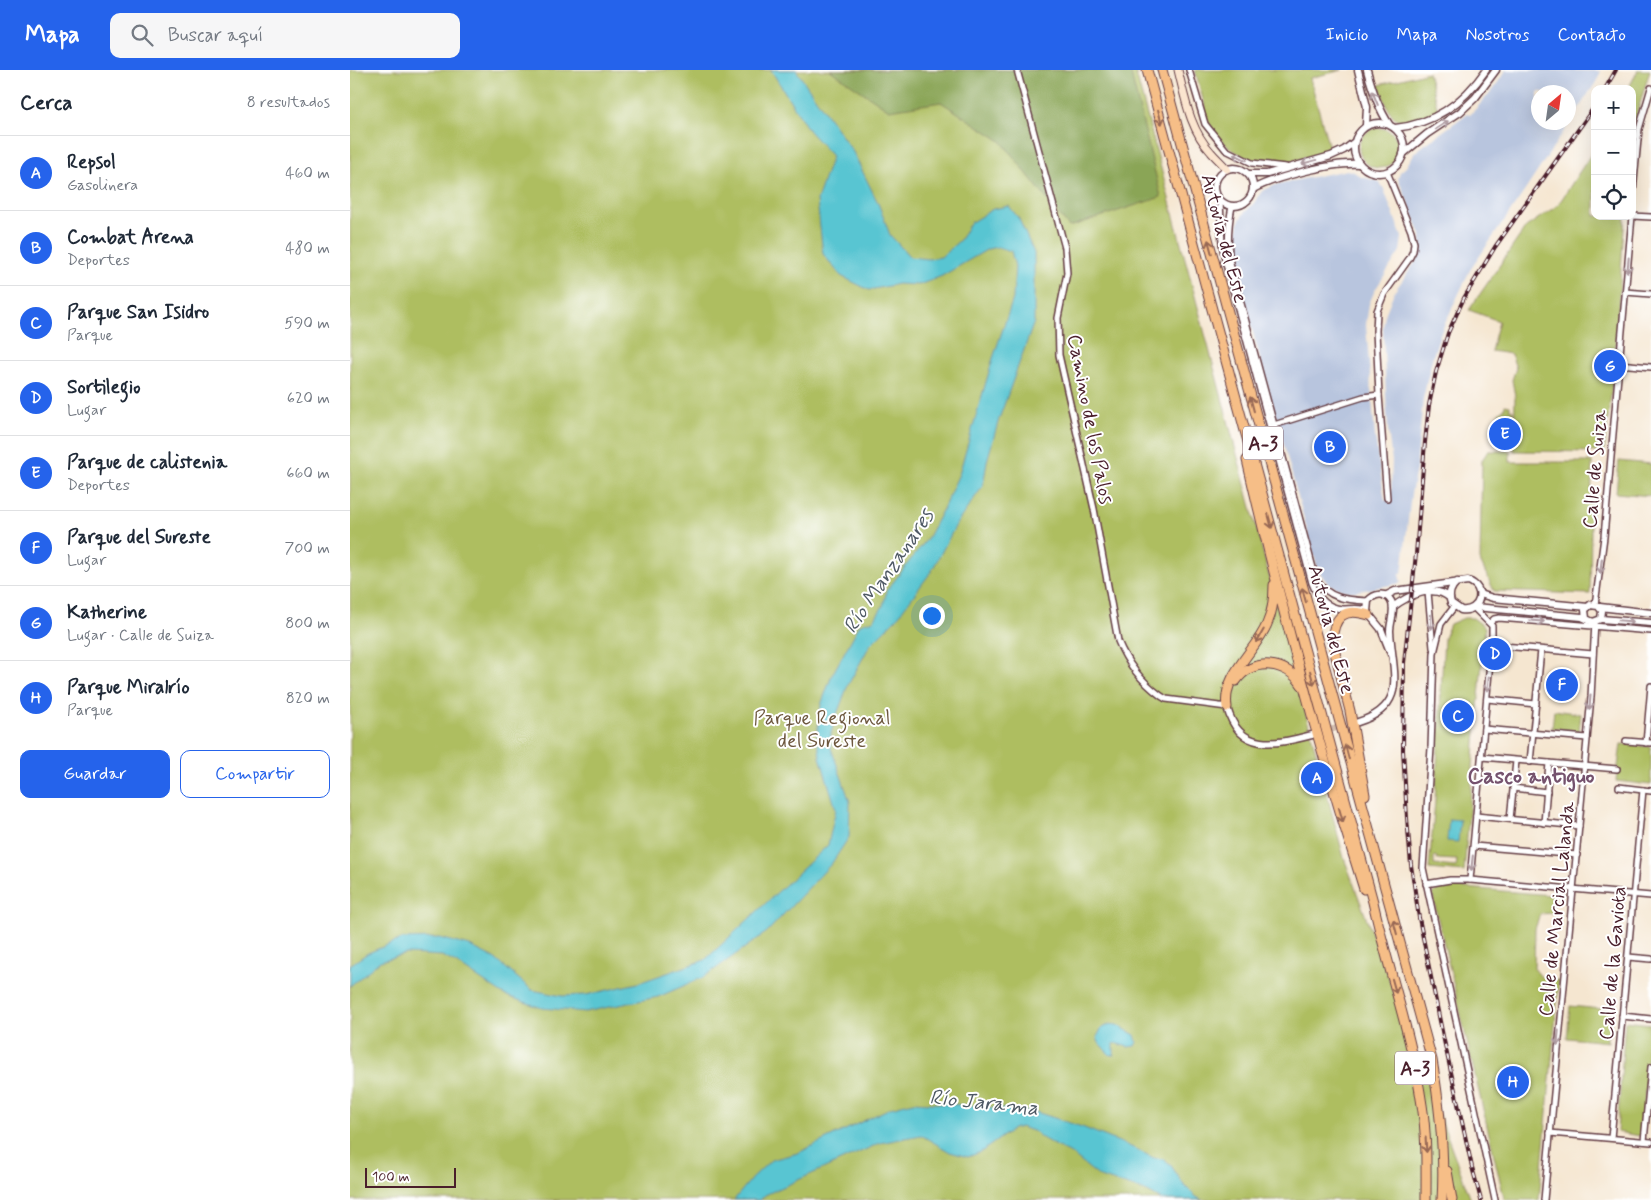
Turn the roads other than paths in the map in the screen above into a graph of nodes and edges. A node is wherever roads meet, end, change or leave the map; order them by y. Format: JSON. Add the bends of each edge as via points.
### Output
{"nodes":[{"id":1,"x":1017,"y":70,"type":"edge"},
{"id":2,"x":1147,"y":70,"type":"edge"},
{"id":3,"x":1162,"y":70,"type":"edge"},
{"id":4,"x":1178,"y":70,"type":"edge"},
{"id":5,"x":1189,"y":70,"type":"edge"},
{"id":6,"x":1358,"y":70,"type":"edge"},
{"id":7,"x":1367,"y":70,"type":"edge"},
{"id":8,"x":1486,"y":70,"type":"edge"},
{"id":9,"x":1496,"y":70,"type":"edge"},
{"id":10,"x":1651,"y":88,"type":"edge"},
{"id":11,"x":1366,"y":125,"type":"junction"},
{"id":12,"x":1392,"y":126,"type":"junction"},
{"id":13,"x":1353,"y":143,"type":"junction"},
{"id":14,"x":1403,"y":154,"type":"junction"},
{"id":15,"x":1359,"y":164,"type":"junction"},
{"id":16,"x":1227,"y":168,"type":"junction"},
{"id":17,"x":1287,"y":168,"type":"junction"},
{"id":18,"x":1387,"y":172,"type":"junction"},
{"id":19,"x":1248,"y":174,"type":"junction"},
{"id":20,"x":1635,"y":175,"type":"edge"},
{"id":21,"x":1253,"y":189,"type":"junction"},
{"id":22,"x":1220,"y":201,"type":"junction"},
{"id":23,"x":1232,"y":206,"type":"junction"},
{"id":24,"x":1636,"y":216,"type":"edge"},
{"id":25,"x":1651,"y":217,"type":"edge"},
{"id":26,"x":1632,"y":220,"type":"edge"},
{"id":27,"x":1625,"y":292,"type":"junction"},
{"id":28,"x":1651,"y":294,"type":"edge"},
{"id":29,"x":1619,"y":364,"type":"junction"},
{"id":30,"x":1651,"y":367,"type":"edge"},
{"id":31,"x":1379,"y":395,"type":"junction"},
{"id":32,"x":1274,"y":425,"type":"junction"},
{"id":33,"x":1247,"y":440,"type":"junction"},
{"id":34,"x":1387,"y":498,"type":"dead end"},
{"id":35,"x":1273,"y":573,"type":"junction"},
{"id":36,"x":1457,"y":582,"type":"junction"},
{"id":37,"x":1428,"y":592,"type":"junction"},
{"id":38,"x":1480,"y":594,"type":"junction"},
{"id":39,"x":1385,"y":596,"type":"junction"},
{"id":40,"x":1450,"y":598,"type":"junction"},
{"id":41,"x":1368,"y":602,"type":"junction"},
{"id":42,"x":1588,"y":606,"type":"junction"},
{"id":43,"x":1598,"y":606,"type":"junction"},
{"id":44,"x":1454,"y":607,"type":"junction"},
{"id":45,"x":1475,"y":607,"type":"junction"},
{"id":46,"x":1392,"y":610,"type":"junction"},
{"id":47,"x":1651,"y":612,"type":"edge"},
{"id":48,"x":1370,"y":615,"type":"junction"},
{"id":49,"x":1586,"y":618,"type":"junction"},
{"id":50,"x":1597,"y":622,"type":"junction"},
{"id":51,"x":1490,"y":623,"type":"junction"},
{"id":52,"x":1651,"y":623,"type":"edge"},
{"id":53,"x":1651,"y":631,"type":"edge"},
{"id":54,"x":1492,"y":644,"type":"junction"},
{"id":55,"x":1541,"y":650,"type":"junction"},
{"id":56,"x":1434,"y":653,"type":"junction"},
{"id":57,"x":1392,"y":654,"type":"junction"},
{"id":58,"x":1593,"y":654,"type":"junction"},
{"id":59,"x":1651,"y":686,"type":"edge"},
{"id":60,"x":1487,"y":699,"type":"junction"},
{"id":61,"x":1309,"y":701,"type":"junction"},
{"id":62,"x":1536,"y":704,"type":"junction"},
{"id":63,"x":1227,"y":707,"type":"junction"},
{"id":64,"x":1358,"y":722,"type":"tunnel mouth"},
{"id":65,"x":1484,"y":729,"type":"junction"},
{"id":66,"x":1533,"y":733,"type":"junction"},
{"id":67,"x":1312,"y":735,"type":"tunnel mouth"},
{"id":68,"x":1587,"y":738,"type":"junction"},
{"id":69,"x":1626,"y":741,"type":"dead end"},
{"id":70,"x":1648,"y":743,"type":"edge"},
{"id":71,"x":1482,"y":757,"type":"junction"},
{"id":72,"x":1516,"y":761,"type":"junction"},
{"id":73,"x":1530,"y":762,"type":"junction"},
{"id":74,"x":1549,"y":763,"type":"junction"},
{"id":75,"x":1584,"y":766,"type":"junction"},
{"id":76,"x":1616,"y":769,"type":"dead end"},
{"id":77,"x":1513,"y":788,"type":"junction"},
{"id":78,"x":1619,"y":788,"type":"dead end"},
{"id":79,"x":1643,"y":790,"type":"junction"},
{"id":80,"x":1651,"y":791,"type":"edge"},
{"id":81,"x":1547,"y":792,"type":"junction"},
{"id":82,"x":1365,"y":815,"type":"junction"},
{"id":83,"x":1476,"y":816,"type":"junction"},
{"id":84,"x":1510,"y":820,"type":"junction"},
{"id":85,"x":1544,"y":823,"type":"junction"},
{"id":86,"x":1579,"y":826,"type":"junction"},
{"id":87,"x":1474,"y":846,"type":"junction"},
{"id":88,"x":1576,"y":855,"type":"junction"},
{"id":89,"x":1470,"y":880,"type":"junction"},
{"id":90,"x":1426,"y":884,"type":"junction"},
{"id":91,"x":1572,"y":889,"type":"junction"},
{"id":92,"x":1633,"y":894,"type":"junction"},
{"id":93,"x":1651,"y":896,"type":"edge"},
{"id":94,"x":1381,"y":939,"type":"junction"},
{"id":95,"x":1628,"y":957,"type":"junction"},
{"id":96,"x":1651,"y":959,"type":"edge"},
{"id":97,"x":1622,"y":1016,"type":"junction"},
{"id":98,"x":1651,"y":1019,"type":"edge"},
{"id":99,"x":1651,"y":1067,"type":"edge"},
{"id":100,"x":1550,"y":1133,"type":"junction"},
{"id":101,"x":1611,"y":1138,"type":"junction"},
{"id":102,"x":1644,"y":1141,"type":"junction"},
{"id":103,"x":1651,"y":1142,"type":"edge"},
{"id":104,"x":1443,"y":1144,"type":"junction"},
{"id":105,"x":1426,"y":1200,"type":"edge"},
{"id":106,"x":1442,"y":1200,"type":"edge"},
{"id":107,"x":1452,"y":1200,"type":"edge"},
{"id":108,"x":1495,"y":1200,"type":"edge"},
{"id":109,"x":1544,"y":1200,"type":"edge"}],
"edges":[{"from":1,"to":63,"type":"street","name":"Camino de los Palos","via":[[1065,248],[1067,273],[1058,318],[1059,355],[1094,509],[1118,641],[1132,666],[1161,696]]},
{"from":2,"to":33,"type":"highway","name":"Autovía del Este","number":"A-3","one_way":true},
{"from":82,"to":3,"type":"highway","name":"Autovía del Este","number":"A-3","one_way":true},
{"from":4,"to":16,"type":"main road","via":[[1190,116],[1199,135],[1209,151]]},
{"from":17,"to":5,"type":"street","one_way":true,"via":[[1252,163],[1226,150],[1205,124]]},
{"from":6,"to":11,"type":"street","via":[[1367,107]]},
{"from":12,"to":7,"type":"street","one_way":true,"via":[[1382,114]]},
{"from":8,"to":12,"type":"street","via":[[1464,97],[1438,116],[1420,123]]},
{"from":14,"to":9,"type":"street","one_way":true,"via":[[1460,112]]},
{"from":10,"to":20,"type":"street","via":[[1639,129]]},
{"from":11,"to":12,"type":"street","via":[[1381,122]]},
{"from":11,"to":13,"type":"street"},
{"from":12,"to":14,"type":"street","via":[[1401,136]]},
{"from":13,"to":15,"type":"street"},
{"from":13,"to":17,"type":"street","one_way":true,"via":[[1334,155]]},
{"from":14,"to":18,"type":"street","via":[[1400,162]]},
{"from":15,"to":18,"type":"street","via":[[1375,173]]},
{"from":15,"to":21,"type":"street","via":[[1335,165],[1268,182]]},
{"from":16,"to":19,"type":"street","via":[[1240,169]]},
{"from":16,"to":22,"type":"street","via":[[1215,183],[1214,189]]},
{"from":17,"to":19,"type":"street","via":[[1265,174]]},
{"from":18,"to":31,"type":"street","via":[[1414,243],[1409,259],[1384,294],[1377,311]]},
{"from":19,"to":21,"type":"street"},
{"from":21,"to":23,"type":"street","via":[[1248,200]]},
{"from":22,"to":23,"type":"street"},
{"from":22,"to":48,"type":"street","via":[[1226,264],[1312,583],[1317,595],[1331,605]]},
{"from":23,"to":32,"type":"street","via":[[1228,234],[1230,263]]},
{"from":24,"to":25,"type":"street"},
{"from":26,"to":27,"type":"street","name":"Calle de Suiza","one_way":true},
{"from":27,"to":28,"type":"street"},
{"from":27,"to":29,"type":"street","name":"Calle de Suiza"},
{"from":29,"to":30,"type":"street"},
{"from":29,"to":43,"type":"street","name":"Calle de Suiza","one_way":true},
{"from":31,"to":32,"type":"street"},
{"from":31,"to":34,"type":"street"},
{"from":32,"to":41,"type":"street","via":[[1316,579],[1331,595],[1348,601]]},
{"from":33,"to":35,"type":"highway","via":[[1246,455]]},
{"from":33,"to":94,"type":"highway","name":"Autovía del Este","number":"A-3","one_way":true},
{"from":35,"to":61,"type":"highway"},
{"from":35,"to":63,"type":"highway","one_way":true,"via":[[1274,600],[1267,624],[1233,676],[1226,698]]},
{"from":36,"to":38,"type":"street","via":[[1471,582]]},
{"from":36,"to":39,"type":"street"},
{"from":36,"to":40,"type":"street","via":[[1451,589]]},
{"from":37,"to":40,"type":"street","via":[[1441,592]]},
{"from":37,"to":46,"type":"street","via":[[1408,597]]},
{"from":37,"to":56,"type":"street","one_way":true},
{"from":38,"to":42,"type":"street","via":[[1493,598]]},
{"from":38,"to":45,"type":"street"},
{"from":39,"to":41,"type":"street","via":[[1376,595]]},
{"from":39,"to":46,"type":"street","via":[[1391,601]]},
{"from":40,"to":44,"type":"street"},
{"from":41,"to":48,"type":"street"},
{"from":42,"to":43,"type":"street"},
{"from":42,"to":49,"type":"street","via":[[1584,614]]},
{"from":43,"to":47,"type":"street"},
{"from":43,"to":50,"type":"street","via":[[1602,611]]},
{"from":44,"to":45,"type":"street","via":[[1466,611]]},
{"from":44,"to":56,"type":"street","via":[[1441,624]]},
{"from":45,"to":49,"type":"street"},
{"from":45,"to":51,"type":"street"},
{"from":46,"to":48,"type":"street","via":[[1384,620]]},
{"from":46,"to":57,"type":"street"},
{"from":48,"to":57,"type":"street"},
{"from":48,"to":82,"type":"highway","via":[[1355,611],[1345,613],[1337,620],[1332,642],[1350,711],[1366,801]]},
{"from":49,"to":50,"type":"street"},
{"from":51,"to":50,"type":"street","one_way":true,"via":[[1499,618]]},
{"from":50,"to":52,"type":"street","one_way":true},
{"from":50,"to":53,"type":"street"},
{"from":50,"to":58,"type":"street","name":"Calle de Marcial Lalanda"},
{"from":51,"to":54,"type":"street"},
{"from":54,"to":55,"type":"street"},
{"from":54,"to":60,"type":"street","one_way":true},
{"from":55,"to":58,"type":"street"},
{"from":55,"to":62,"type":"street"},
{"from":56,"to":90,"type":"street","via":[[1423,857]]},
{"from":57,"to":64,"type":"street","via":[[1394,678],[1391,697],[1377,714]]},
{"from":58,"to":68,"type":"street","name":"Calle de Marcial Lalanda","one_way":true},
{"from":59,"to":70,"type":"street"},
{"from":60,"to":62,"type":"street"},
{"from":60,"to":65,"type":"street"},
{"from":61,"to":63,"type":"highway","via":[[1302,684],[1286,669],[1262,665],[1240,676],[1232,686]]},
{"from":61,"to":94,"type":"highway","one_way":true,"via":[[1344,826]]},
{"from":62,"to":66,"type":"street"},
{"from":63,"to":67,"type":"street","via":[[1235,726],[1258,742],[1274,744]]},
{"from":65,"to":66,"type":"street"},
{"from":65,"to":71,"type":"street"},
{"from":66,"to":68,"type":"street"},
{"from":66,"to":73,"type":"street"},
{"from":68,"to":75,"type":"street","name":"Calle de Marcial Lalanda"},
{"from":69,"to":70,"type":"street"},
{"from":71,"to":72,"type":"street"},
{"from":71,"to":83,"type":"street"},
{"from":72,"to":73,"type":"street"},
{"from":72,"to":77,"type":"street"},
{"from":73,"to":74,"type":"street"},
{"from":74,"to":75,"type":"street"},
{"from":74,"to":81,"type":"street"},
{"from":75,"to":76,"type":"street"},
{"from":75,"to":86,"type":"street","name":"Calle de Marcial Lalanda"},
{"from":77,"to":81,"type":"street"},
{"from":77,"to":84,"type":"street"},
{"from":78,"to":79,"type":"street"},
{"from":79,"to":80,"type":"street"},
{"from":79,"to":92,"type":"street","name":"Calle de la Gaviota"},
{"from":81,"to":85,"type":"street"},
{"from":104,"to":82,"type":"highway","name":"Autovía del Este","number":"A-3","one_way":true,"via":[[1432,1060]]},
{"from":83,"to":84,"type":"street"},
{"from":83,"to":87,"type":"street"},
{"from":84,"to":85,"type":"street"},
{"from":85,"to":86,"type":"street"},
{"from":86,"to":88,"type":"street","name":"Calle de Marcial Lalanda"},
{"from":87,"to":88,"type":"street"},
{"from":87,"to":89,"type":"street","one_way":true},
{"from":88,"to":91,"type":"street","name":"Calle de Marcial Lalanda"},
{"from":89,"to":90,"type":"street"},
{"from":89,"to":91,"type":"street"},
{"from":90,"to":108,"type":"street"},
{"from":91,"to":92,"type":"street"},
{"from":91,"to":100,"type":"street","name":"Calle de Marcial Lalanda","one_way":true},
{"from":92,"to":93,"type":"street"},
{"from":92,"to":95,"type":"street","name":"Calle de la Gaviota"},
{"from":94,"to":105,"type":"highway","name":"Autovía del Este","number":"A-3","one_way":true,"via":[[1423,1107]]},
{"from":95,"to":96,"type":"street"},
{"from":95,"to":97,"type":"street","name":"Calle de la Gaviota"},
{"from":97,"to":98,"type":"street"},
{"from":97,"to":101,"type":"street","name":"Calle de la Gaviota"},
{"from":99,"to":102,"type":"street"},
{"from":100,"to":101,"type":"street"},
{"from":100,"to":109,"type":"street","name":"Calle de Marcial Lalanda"},
{"from":101,"to":102,"type":"street"},
{"from":102,"to":103,"type":"street"},
{"from":104,"to":106,"type":"highway","name":"Autovía del Este","number":"A-3"},
{"from":104,"to":107,"type":"highway"}]}
